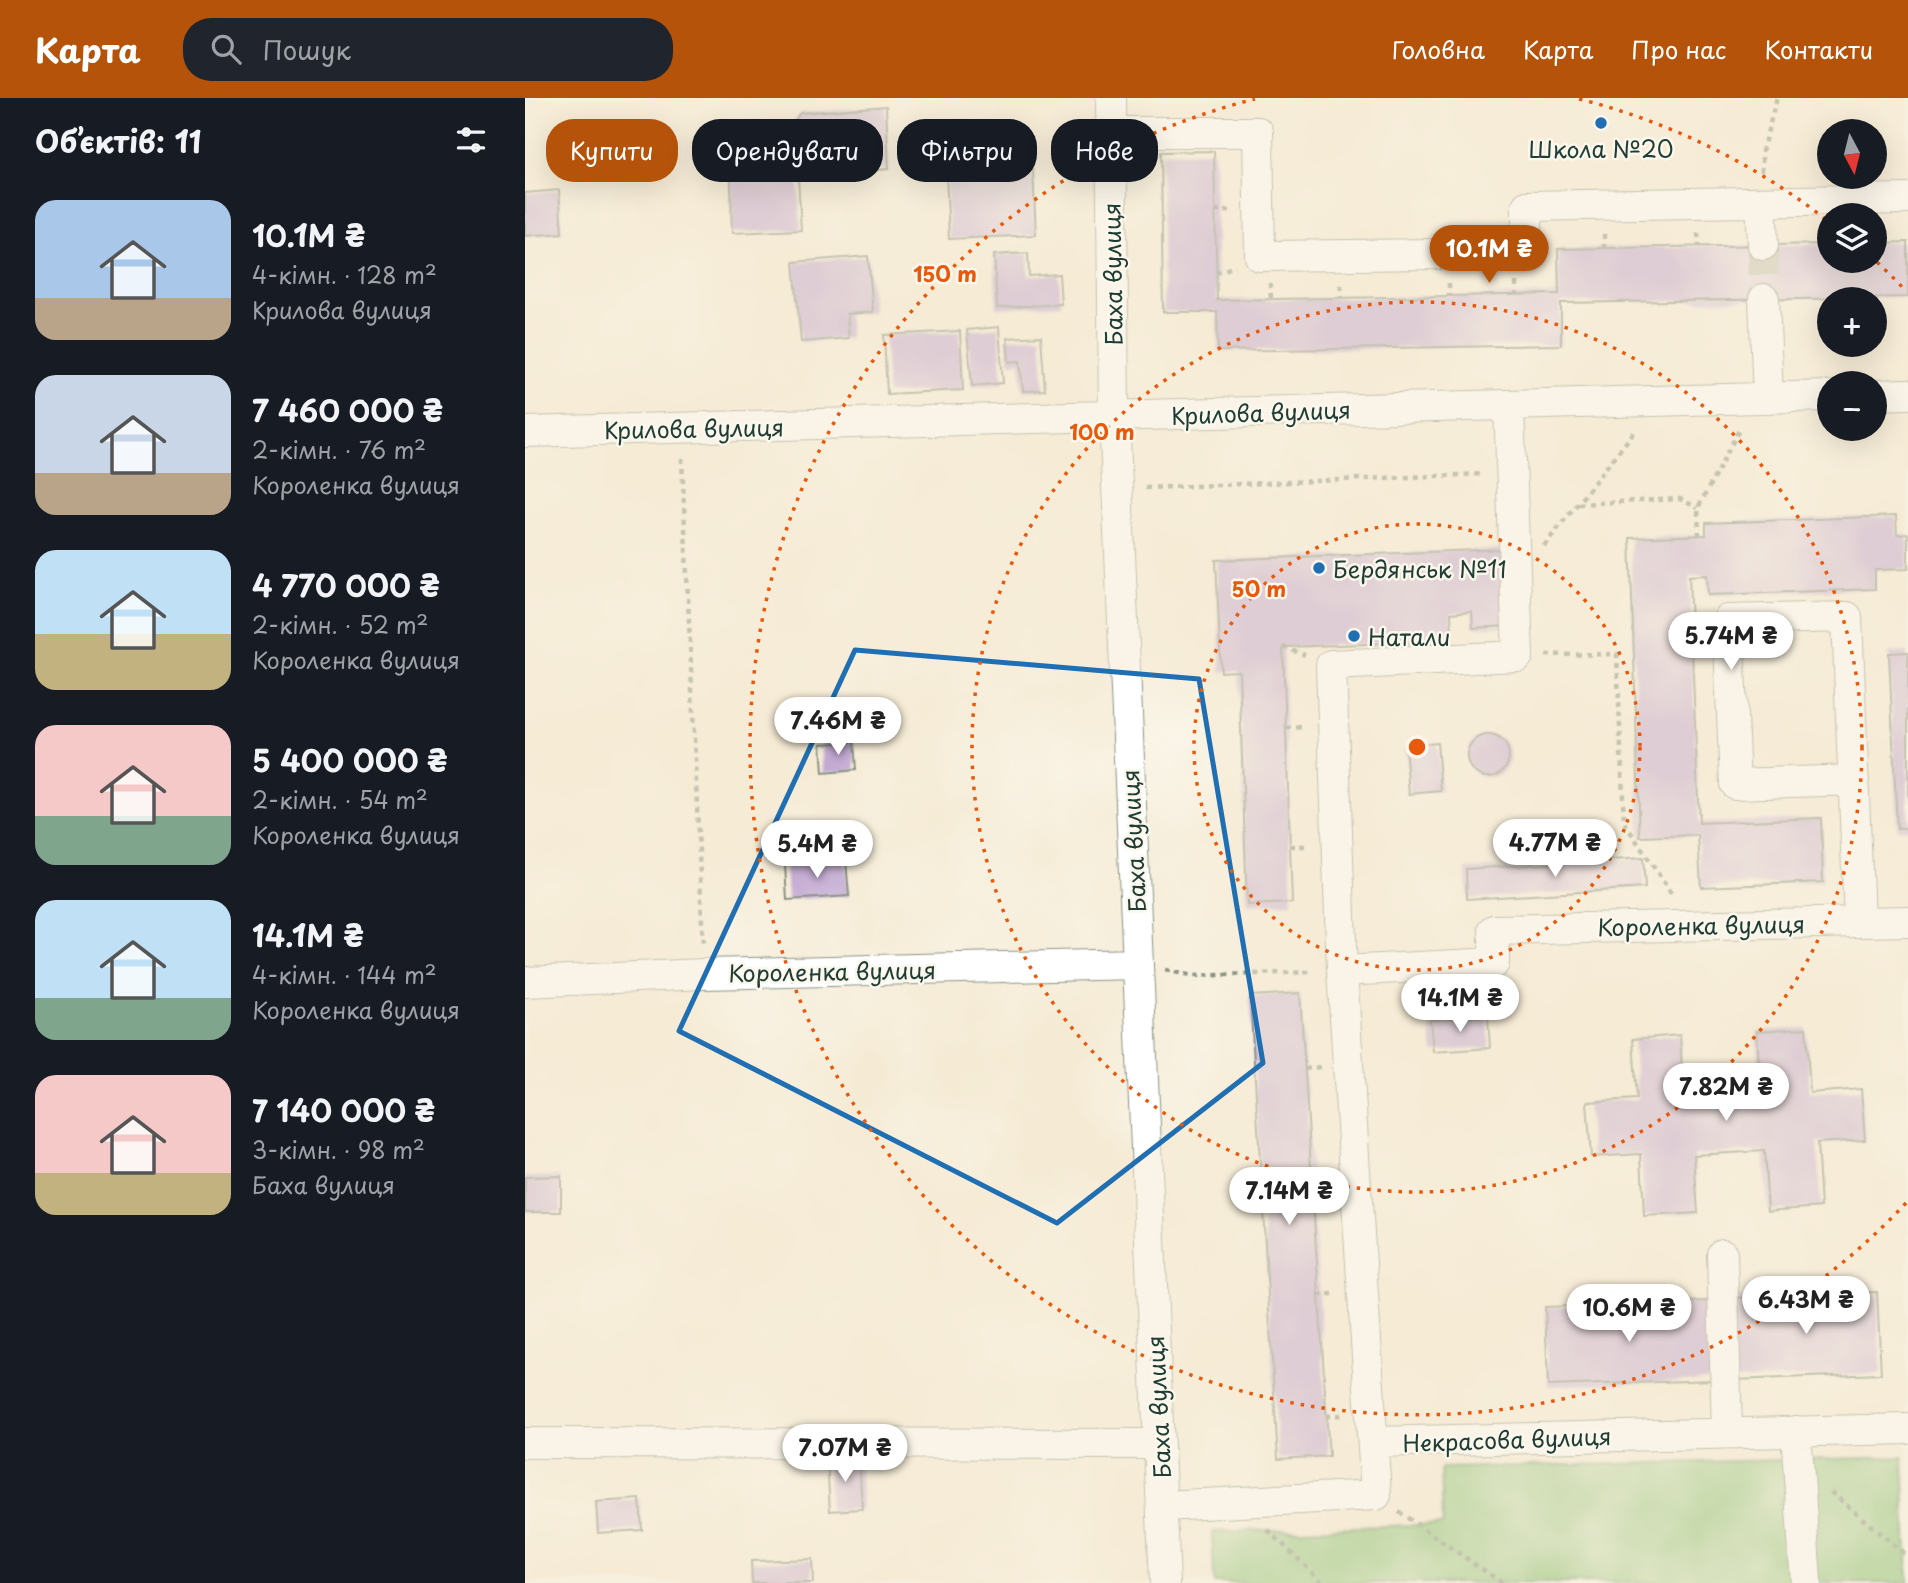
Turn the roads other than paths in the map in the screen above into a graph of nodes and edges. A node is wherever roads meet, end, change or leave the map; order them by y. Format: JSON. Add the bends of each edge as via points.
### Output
{"nodes":[{"id":1,"x":1111,"y":98,"type":"edge"},
{"id":2,"x":1111,"y":119,"type":"edge"},
{"id":3,"x":1158,"y":132,"type":"edge"},
{"id":4,"x":1112,"y":182,"type":"edge"},
{"id":5,"x":1908,"y":199,"type":"edge"},
{"id":6,"x":1761,"y":202,"type":"junction"},
{"id":7,"x":1763,"y":245,"type":"tunnel mouth"},
{"id":8,"x":1764,"y":299,"type":"tunnel mouth"},
{"id":9,"x":1908,"y":394,"type":"edge"},
{"id":10,"x":1887,"y":395,"type":"edge"},
{"id":11,"x":1817,"y":397,"type":"edge"},
{"id":12,"x":1761,"y":398,"type":"junction"},
{"id":13,"x":1509,"y":405,"type":"junction"},
{"id":14,"x":1114,"y":416,"type":"junction"},
{"id":15,"x":525,"y":432,"type":"edge"},
{"id":16,"x":1854,"y":780,"type":"junction"},
{"id":17,"x":1908,"y":921,"type":"edge"},
{"id":18,"x":1859,"y":922,"type":"junction"},
{"id":19,"x":1138,"y":964,"type":"junction"},
{"id":20,"x":1342,"y":971,"type":"junction"},
{"id":21,"x":525,"y":982,"type":"edge"},
{"id":22,"x":1722,"y":1254,"type":"dead end"},
{"id":23,"x":1908,"y":1429,"type":"edge"},
{"id":24,"x":1796,"y":1431,"type":"junction"},
{"id":25,"x":1727,"y":1433,"type":"junction"},
{"id":26,"x":1373,"y":1442,"type":"junction"},
{"id":27,"x":525,"y":1443,"type":"edge"},
{"id":28,"x":1160,"y":1444,"type":"junction"},
{"id":29,"x":1162,"y":1506,"type":"junction"},
{"id":30,"x":1165,"y":1583,"type":"edge"},
{"id":31,"x":1806,"y":1583,"type":"edge"}],
"edges":[{"from":1,"to":2,"type":"street","name":"Баха вулиця"},
{"from":3,"to":6,"type":"street","via":[[1258,132],[1260,256],[1527,253],[1527,206]]},
{"from":4,"to":14,"type":"street","name":"Баха вулиця"},
{"from":5,"to":6,"type":"street"},
{"from":6,"to":7,"type":"street"},
{"from":8,"to":12,"type":"street"},
{"from":9,"to":10,"type":"street"},
{"from":11,"to":12,"type":"street","name":"Крилова вулиця"},
{"from":12,"to":13,"type":"street","name":"Крилова вулиця"},
{"from":13,"to":14,"type":"street","name":"Крилова вулиця"},
{"from":13,"to":20,"type":"street","via":[[1518,656],[1331,665]]},
{"from":14,"to":15,"type":"street","name":"Крилова вулиця"},
{"from":14,"to":19,"type":"street","name":"Баха вулиця"},
{"from":16,"to":16,"type":"street","via":[[1847,617],[1728,620],[1735,784]]},
{"from":16,"to":18,"type":"street"},
{"from":17,"to":18,"type":"street","name":"Короленка вулиця"},
{"from":18,"to":20,"type":"street","name":"Короленка вулиця","via":[[1494,930],[1494,964]]},
{"from":19,"to":21,"type":"street","name":"Короленка вулиця"},
{"from":19,"to":28,"type":"street","name":"Баха вулиця"},
{"from":20,"to":26,"type":"street"},
{"from":22,"to":25,"type":"street"},
{"from":23,"to":24,"type":"street","name":"Некрасова вулиця"},
{"from":24,"to":25,"type":"street","name":"Некрасова вулиця"},
{"from":24,"to":31,"type":"street"},
{"from":25,"to":26,"type":"street","name":"Некрасова вулиця"},
{"from":26,"to":29,"type":"street","name":"Некрасова вулиця","via":[[1376,1495]]},
{"from":27,"to":28,"type":"street"},
{"from":28,"to":29,"type":"street","name":"Баха вулиця"},
{"from":29,"to":30,"type":"street","name":"Баха вулиця"}]}
